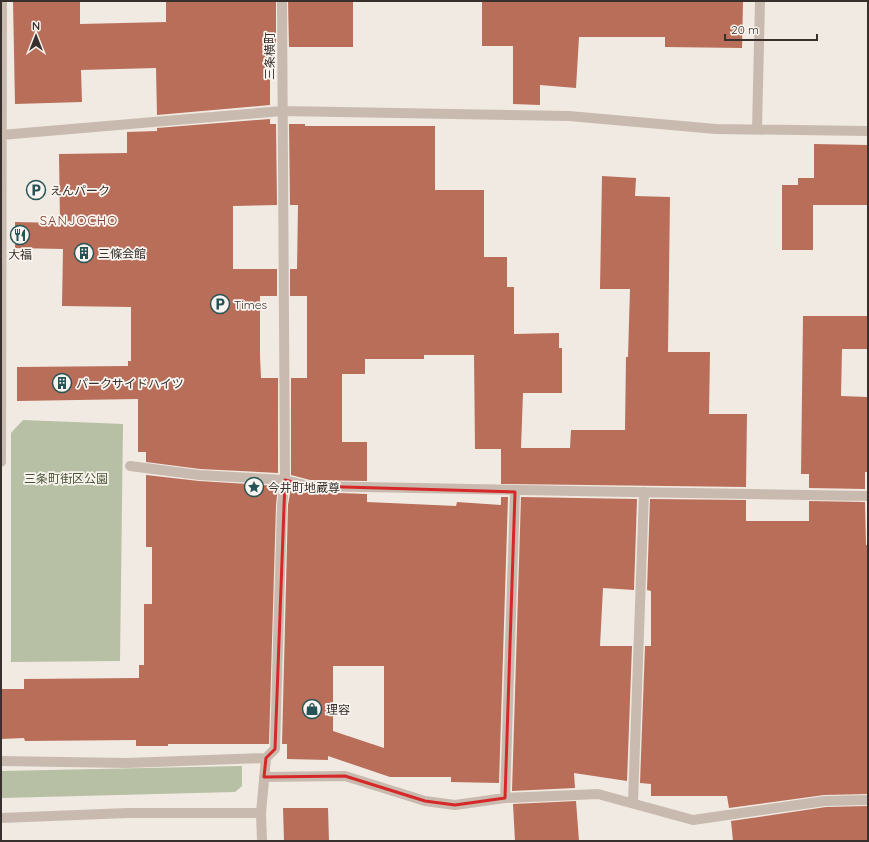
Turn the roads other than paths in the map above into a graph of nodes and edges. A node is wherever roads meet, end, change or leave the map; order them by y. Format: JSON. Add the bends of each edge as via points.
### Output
{"nodes":[{"id":1,"x":2,"y":1,"type":"edge"},
{"id":2,"x":282,"y":1,"type":"edge"},
{"id":3,"x":760,"y":1,"type":"edge"},
{"id":4,"x":282,"y":111,"type":"junction"},
{"id":5,"x":756,"y":128,"type":"junction"},
{"id":6,"x":868,"y":131,"type":"edge"},
{"id":7,"x":2,"y":135,"type":"edge"},
{"id":8,"x":1,"y":462,"type":"edge"},
{"id":9,"x":130,"y":466,"type":"dead end"},
{"id":10,"x":285,"y":480,"type":"junction"},
{"id":11,"x":515,"y":492,"type":"junction"},
{"id":12,"x":644,"y":492,"type":"junction"},
{"id":13,"x":868,"y":496,"type":"edge"},
{"id":14,"x":266,"y":758,"type":"junction"},
{"id":15,"x":1,"y":761,"type":"edge"},
{"id":16,"x":264,"y":777,"type":"junction"},
{"id":17,"x":505,"y":798,"type":"junction"},
{"id":18,"x":868,"y":800,"type":"edge"},
{"id":19,"x":633,"y":802,"type":"junction"},
{"id":20,"x":262,"y":813,"type":"junction"},
{"id":21,"x":1,"y":818,"type":"edge"},
{"id":22,"x":262,"y":841,"type":"edge"}],
"edges":[{"from":1,"to":7,"type":"street"},
{"from":2,"to":4,"type":"street","name":"三条横町"},
{"from":3,"to":5,"type":"street"},
{"from":4,"to":5,"type":"street","via":[[569,116],[716,128]]},
{"from":4,"to":7,"type":"street"},
{"from":4,"to":10,"type":"street","name":"三条横町"},
{"from":5,"to":6,"type":"street"},
{"from":7,"to":8,"type":"street"},
{"from":9,"to":10,"type":"street","via":[[198,475]]},
{"from":10,"to":11,"type":"street","via":[[309,486]]},
{"from":10,"to":14,"type":"street","name":"三条横町","via":[[282,505],[275,749]]},
{"from":11,"to":12,"type":"street"},
{"from":11,"to":17,"type":"street"},
{"from":12,"to":13,"type":"street"},
{"from":12,"to":19,"type":"street"},
{"from":14,"to":15,"type":"street","via":[[127,763]]},
{"from":14,"to":16,"type":"street"},
{"from":16,"to":17,"type":"street","via":[[345,776],[424,801],[455,805]]},
{"from":16,"to":20,"type":"street"},
{"from":17,"to":19,"type":"street","via":[[598,794]]},
{"from":18,"to":19,"type":"street","via":[[824,801],[693,820]]},
{"from":20,"to":21,"type":"street","via":[[128,813]]},
{"from":20,"to":22,"type":"street"}]}
